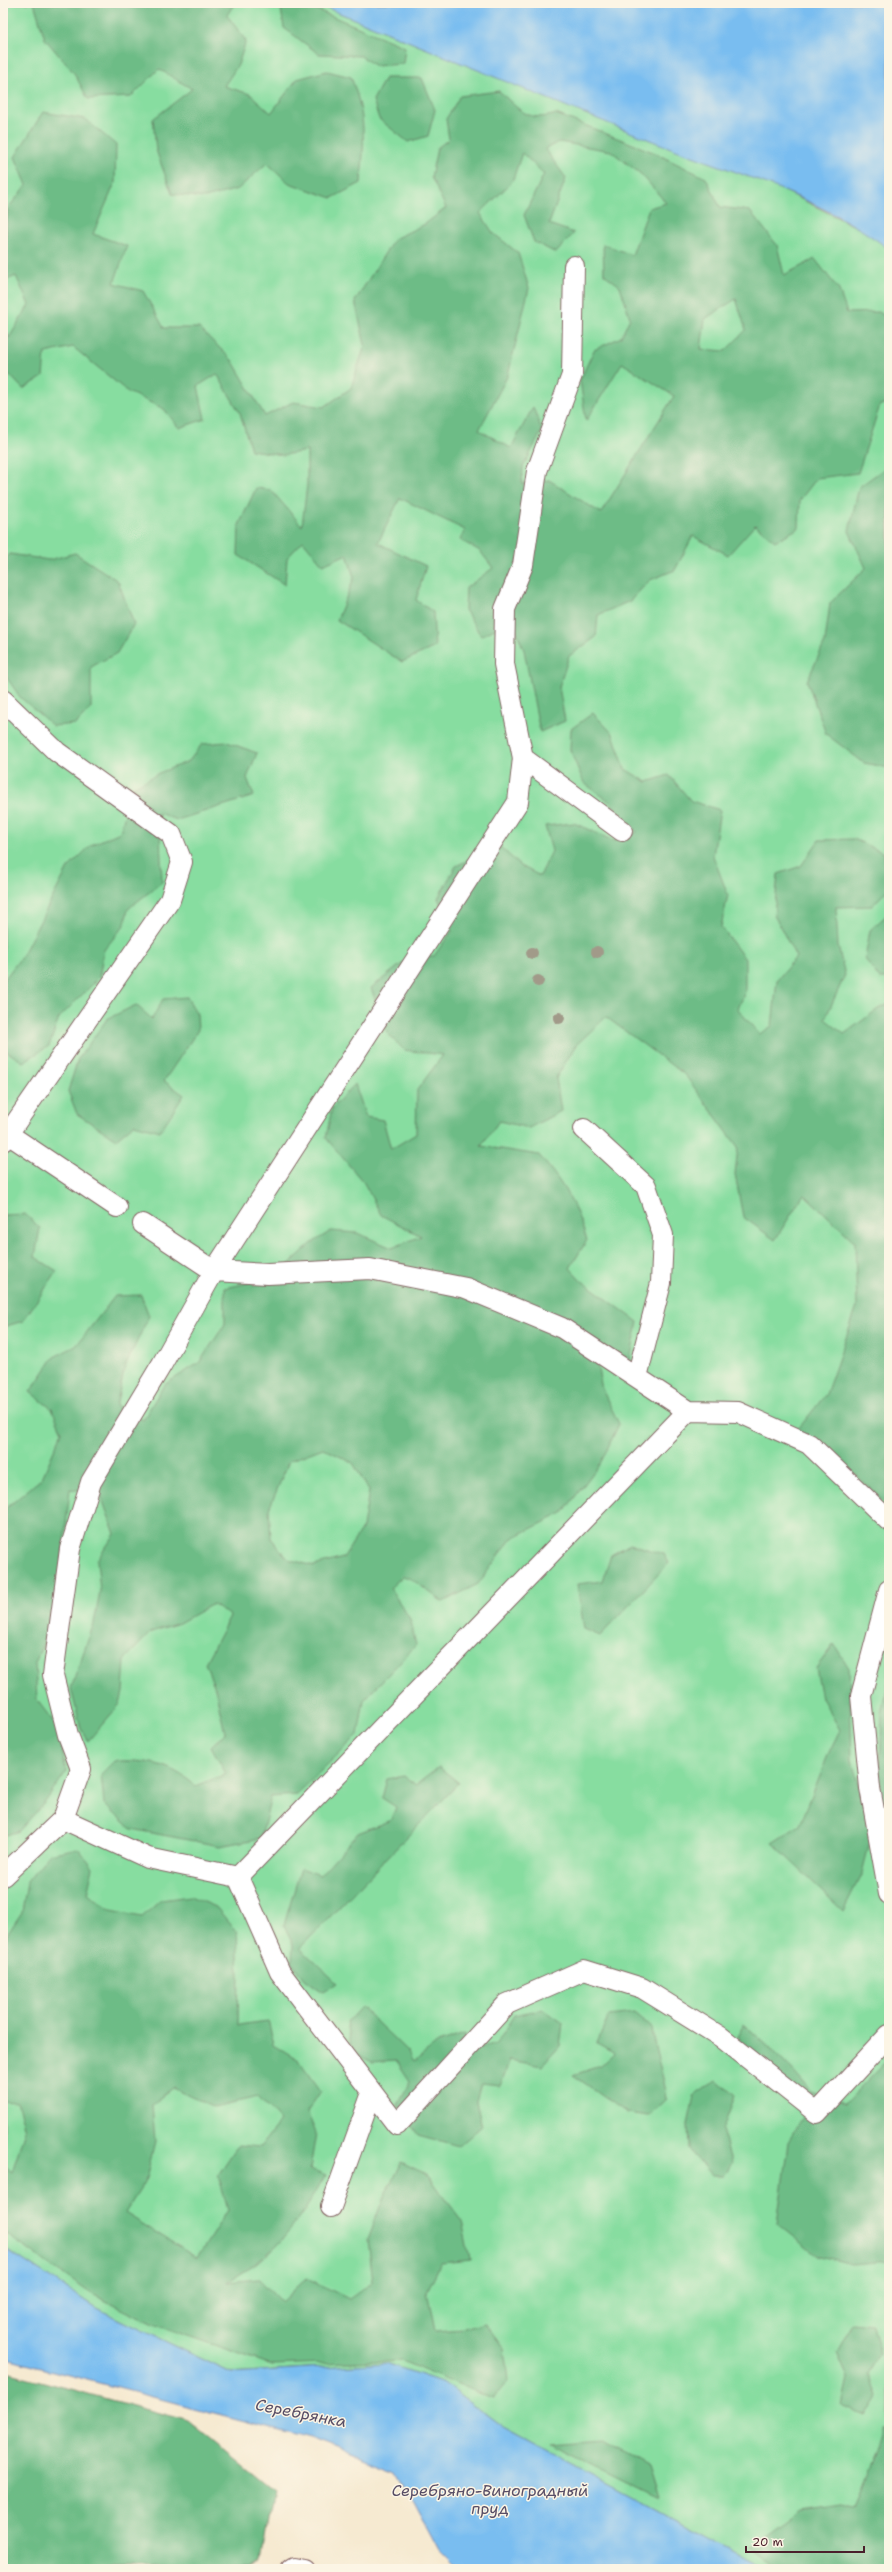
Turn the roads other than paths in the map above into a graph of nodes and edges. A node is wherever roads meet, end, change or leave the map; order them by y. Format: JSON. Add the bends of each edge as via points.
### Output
{"nodes":[{"id":1,"x":574,"y":266,"type":"dead end"},
{"id":2,"x":3,"y":700,"type":"edge"},
{"id":3,"x":523,"y":758,"type":"junction"},
{"id":4,"x":622,"y":831,"type":"dead end"},
{"id":5,"x":584,"y":1129,"type":"dead end"},
{"id":6,"x":5,"y":1138,"type":"edge"},
{"id":7,"x":117,"y":1207,"type":"dead end"},
{"id":8,"x":143,"y":1224,"type":"dead end"},
{"id":9,"x":214,"y":1271,"type":"junction"},
{"id":10,"x":637,"y":1377,"type":"junction"},
{"id":11,"x":688,"y":1411,"type":"junction"},
{"id":12,"x":889,"y":1521,"type":"edge"},
{"id":13,"x":889,"y":1590,"type":"edge"},
{"id":14,"x":63,"y":1819,"type":"junction"},
{"id":15,"x":3,"y":1874,"type":"edge"},
{"id":16,"x":238,"y":1877,"type":"junction"},
{"id":17,"x":889,"y":1894,"type":"edge"},
{"id":18,"x":889,"y":2035,"type":"edge"},
{"id":19,"x":372,"y":2093,"type":"junction"},
{"id":20,"x":331,"y":2207,"type":"dead end"},
{"id":21,"x":290,"y":2569,"type":"edge"},
{"id":22,"x":304,"y":2569,"type":"edge"}],
"edges":[{"from":1,"to":3,"type":"lane","via":[[572,375],[537,471],[523,564],[505,609],[504,664]]},
{"from":2,"to":6,"type":"lane","via":[[57,752],[171,834],[182,862],[170,900]]},
{"from":3,"to":4,"type":"lane"},
{"from":3,"to":9,"type":"lane","via":[[518,802]]},
{"from":5,"to":10,"type":"lane","via":[[646,1186],[663,1235],[661,1283]]},
{"from":6,"to":7,"type":"lane"},
{"from":8,"to":9,"type":"lane"},
{"from":9,"to":10,"type":"lane","via":[[268,1274],[370,1268],[466,1288],[562,1328]]},
{"from":9,"to":14,"type":"lane","via":[[91,1482],[70,1549],[53,1674],[68,1735],[81,1768]]},
{"from":10,"to":11,"type":"lane"},
{"from":11,"to":12,"type":"lane","via":[[738,1412],[809,1444]]},
{"from":11,"to":16,"type":"lane"},
{"from":13,"to":17,"type":"lane","via":[[861,1696],[870,1788]]},
{"from":14,"to":15,"type":"lane"},
{"from":14,"to":16,"type":"lane","via":[[148,1858]]},
{"from":16,"to":19,"type":"lane","via":[[280,1972]]},
{"from":18,"to":19,"type":"lane","via":[[817,2113],[721,2037],[642,1988],[584,1970],[507,2004],[396,2125]]},
{"from":19,"to":20,"type":"lane"},
{"from":21,"to":22,"type":"lane"}]}
